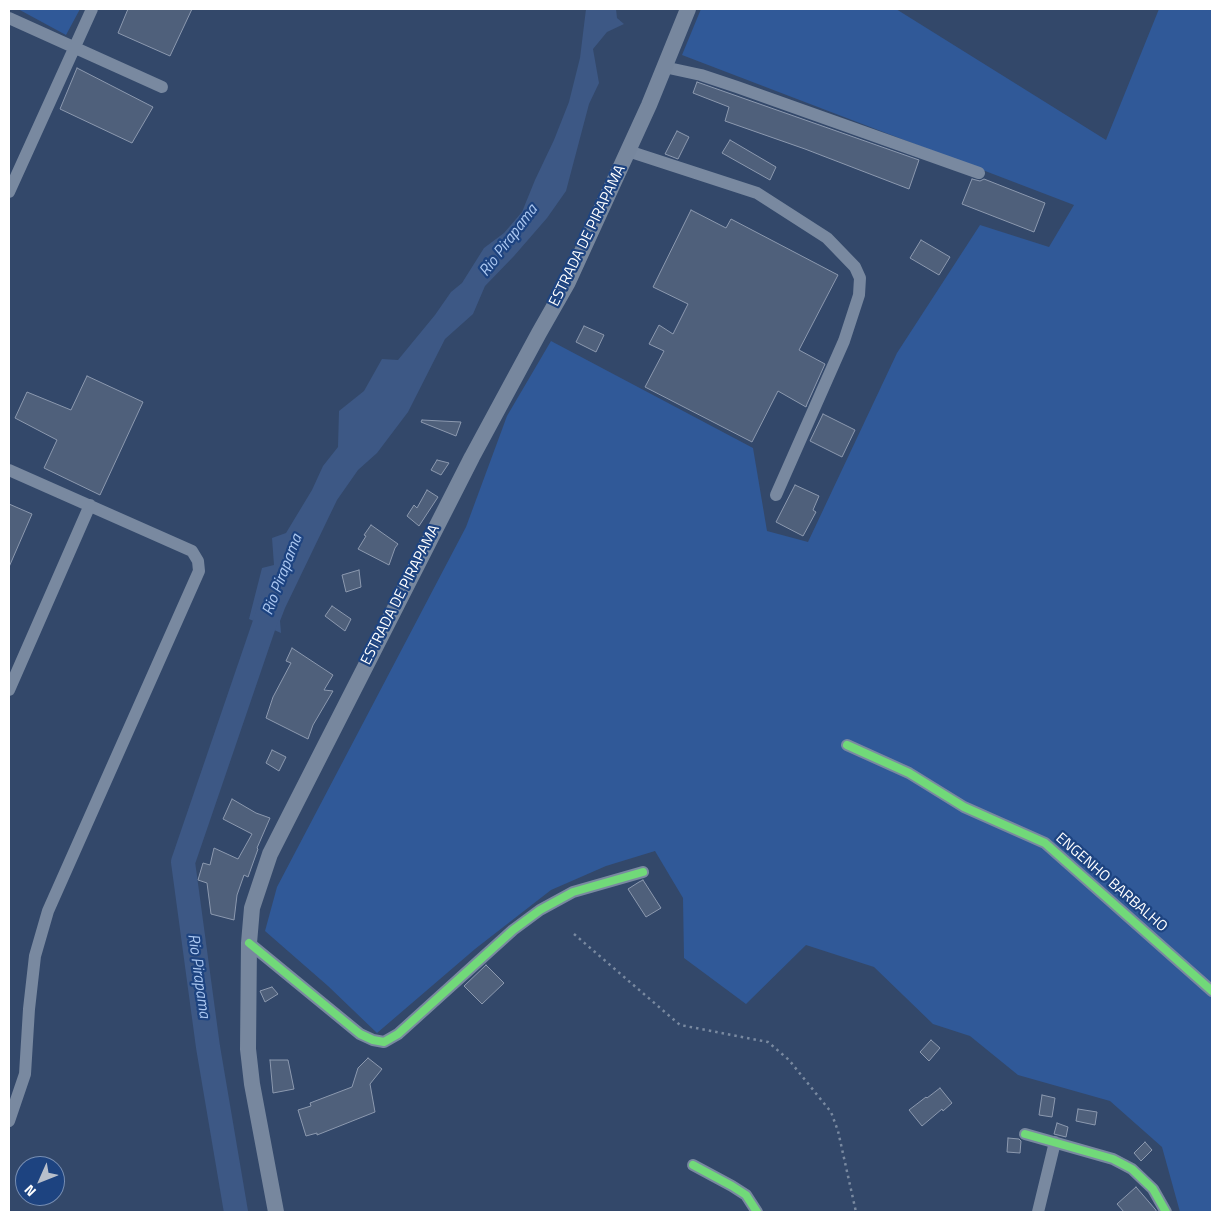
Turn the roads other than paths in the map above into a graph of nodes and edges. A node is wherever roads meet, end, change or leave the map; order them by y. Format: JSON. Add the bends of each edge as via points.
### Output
{"nodes":[{"id":1,"x":92,"y":9,"type":"edge"},
{"id":2,"x":688,"y":9,"type":"edge"},
{"id":3,"x":9,"y":18,"type":"edge"},
{"id":4,"x":74,"y":48,"type":"junction"},
{"id":5,"x":664,"y":67,"type":"junction"},
{"id":6,"x":162,"y":88,"type":"dead end"},
{"id":7,"x":628,"y":151,"type":"junction"},
{"id":8,"x":979,"y":173,"type":"dead end"},
{"id":9,"x":9,"y":192,"type":"edge"},
{"id":10,"x":9,"y":470,"type":"edge"},
{"id":11,"x":776,"y":495,"type":"dead end"},
{"id":12,"x":90,"y":505,"type":"junction"},
{"id":13,"x":9,"y":690,"type":"edge"},
{"id":14,"x":847,"y":745,"type":"dead end"},
{"id":15,"x":643,"y":872,"type":"dead end"},
{"id":16,"x":249,"y":943,"type":"junction"},
{"id":17,"x":1212,"y":991,"type":"edge"},
{"id":18,"x":9,"y":1121,"type":"edge"},
{"id":19,"x":1025,"y":1134,"type":"dead end"},
{"id":20,"x":1055,"y":1142,"type":"junction"},
{"id":21,"x":692,"y":1165,"type":"dead end"},
{"id":22,"x":276,"y":1212,"type":"edge"},
{"id":23,"x":757,"y":1212,"type":"edge"},
{"id":24,"x":1038,"y":1212,"type":"edge"},
{"id":25,"x":1166,"y":1212,"type":"edge"}],
"edges":[{"from":1,"to":4,"type":"street"},
{"from":2,"to":5,"type":"main road","name":"ESTRADA DE PIRAPAMA"},
{"from":3,"to":4,"type":"street"},
{"from":4,"to":6,"type":"street"},
{"from":4,"to":9,"type":"street"},
{"from":5,"to":7,"type":"main road","name":"ESTRADA DE PIRAPAMA"},
{"from":5,"to":8,"type":"street","via":[[701,75]]},
{"from":7,"to":11,"type":"street","via":[[758,193],[828,238],[855,267],[860,278],[859,295],[844,341]]},
{"from":7,"to":16,"type":"main road","name":"ESTRADA DE PIRAPAMA","via":[[568,282],[472,457],[270,854],[252,908]]},
{"from":10,"to":12,"type":"street"},
{"from":12,"to":13,"type":"street"},
{"from":12,"to":18,"type":"street","via":[[192,551],[199,571],[48,911],[35,956],[25,1074]]},
{"from":14,"to":17,"type":"street","name":"ENGENHO BARBALHO","via":[[909,773],[964,808],[1045,843]]},
{"from":15,"to":16,"type":"street","via":[[573,892],[540,910],[513,930],[398,1034],[384,1042],[360,1034]]},
{"from":16,"to":22,"type":"main road","name":"ESTRADA DE PIRAPAMA","via":[[248,1049]]},
{"from":19,"to":20,"type":"street"},
{"from":20,"to":24,"type":"street"},
{"from":20,"to":25,"type":"street","via":[[1112,1159],[1132,1170],[1153,1189]]},
{"from":21,"to":23,"type":"street","via":[[746,1195]]}]}
